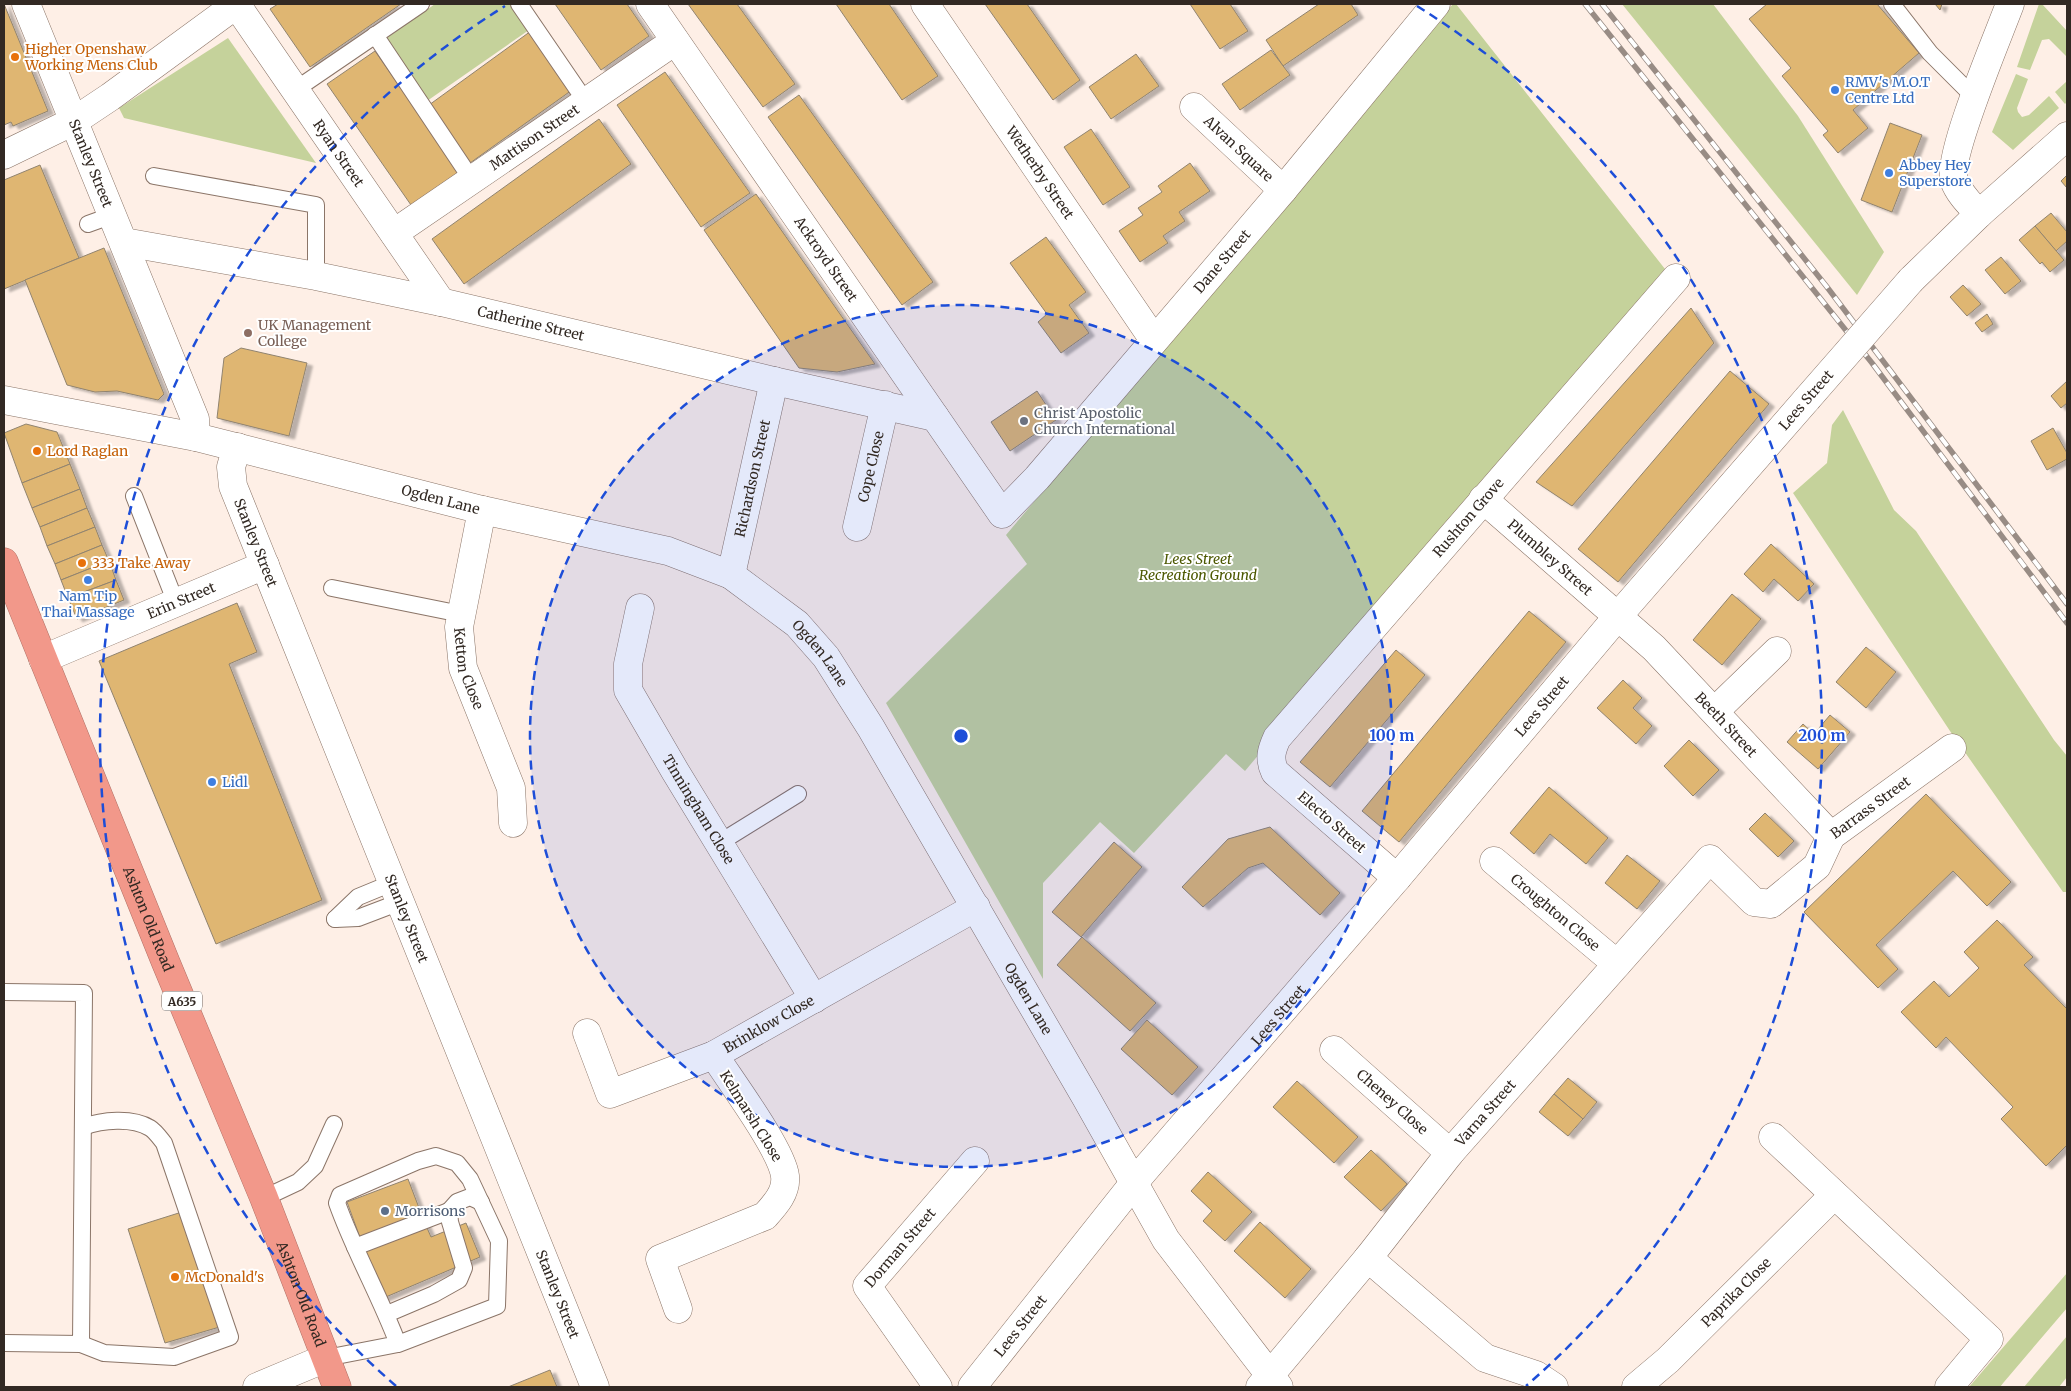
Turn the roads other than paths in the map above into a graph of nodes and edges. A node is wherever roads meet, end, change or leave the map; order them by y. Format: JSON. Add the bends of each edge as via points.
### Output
{"nodes":[{"id":1,"x":26,"y":4,"type":"edge"},
{"id":2,"x":237,"y":4,"type":"edge"},
{"id":3,"x":421,"y":4,"type":"edge"},
{"id":4,"x":519,"y":4,"type":"edge"},
{"id":5,"x":650,"y":4,"type":"edge"},
{"id":6,"x":925,"y":4,"type":"edge"},
{"id":7,"x":1436,"y":4,"type":"edge"},
{"id":8,"x":1892,"y":4,"type":"edge"},
{"id":9,"x":2010,"y":4,"type":"edge"},
{"id":10,"x":375,"y":35,"type":"junction"},
{"id":11,"x":675,"y":41,"type":"junction"},
{"id":12,"x":295,"y":90,"type":"junction"},
{"id":13,"x":1974,"y":97,"type":"junction"},
{"id":14,"x":586,"y":102,"type":"junction"},
{"id":15,"x":1194,"y":106,"type":"dead end"},
{"id":16,"x":74,"y":121,"type":"junction"},
{"id":17,"x":2067,"y":136,"type":"edge"},
{"id":18,"x":4,"y":155,"type":"edge"},
{"id":19,"x":154,"y":176,"type":"dead end"},
{"id":20,"x":472,"y":180,"type":"junction"},
{"id":21,"x":1283,"y":190,"type":"junction"},
{"id":22,"x":1979,"y":214,"type":"junction"},
{"id":23,"x":113,"y":215,"type":"junction"},
{"id":24,"x":88,"y":224,"type":"dead end"},
{"id":25,"x":394,"y":233,"type":"junction"},
{"id":26,"x":124,"y":242,"type":"junction"},
{"id":27,"x":316,"y":276,"type":"junction"},
{"id":28,"x":1676,"y":278,"type":"dead end"},
{"id":29,"x":440,"y":302,"type":"junction"},
{"id":30,"x":1154,"y":340,"type":"junction"},
{"id":31,"x":774,"y":381,"type":"junction"},
{"id":32,"x":4,"y":400,"type":"edge"},
{"id":33,"x":885,"y":406,"type":"junction"},
{"id":34,"x":936,"y":417,"type":"junction"},
{"id":35,"x":196,"y":437,"type":"junction"},
{"id":36,"x":237,"y":447,"type":"junction"},
{"id":37,"x":134,"y":496,"type":"dead end"},
{"id":38,"x":1483,"y":499,"type":"junction"},
{"id":39,"x":482,"y":510,"type":"junction"},
{"id":40,"x":1002,"y":514,"type":"joint"},
{"id":41,"x":857,"y":527,"type":"dead end"},
{"id":42,"x":4,"y":562,"type":"edge"},
{"id":43,"x":264,"y":565,"type":"junction"},
{"id":44,"x":731,"y":576,"type":"junction"},
{"id":45,"x":332,"y":588,"type":"dead end"},
{"id":46,"x":176,"y":603,"type":"junction"},
{"id":47,"x":640,"y":608,"type":"dead end"},
{"id":48,"x":461,"y":614,"type":"junction"},
{"id":49,"x":1618,"y":616,"type":"junction"},
{"id":50,"x":1777,"y":651,"type":"dead end"},
{"id":51,"x":43,"y":659,"type":"junction"},
{"id":52,"x":1715,"y":712,"type":"junction"},
{"id":53,"x":1952,"y":748,"type":"dead end"},
{"id":54,"x":1271,"y":763,"type":"joint"},
{"id":55,"x":798,"y":794,"type":"dead end"},
{"id":56,"x":513,"y":824,"type":"dead end"},
{"id":57,"x":1831,"y":836,"type":"junction"},
{"id":58,"x":719,"y":843,"type":"junction"},
{"id":59,"x":1710,"y":858,"type":"joint"},
{"id":60,"x":1494,"y":861,"type":"dead end"},
{"id":61,"x":1397,"y":878,"type":"junction"},
{"id":62,"x":976,"y":907,"type":"junction"},
{"id":63,"x":1617,"y":964,"type":"junction"},
{"id":64,"x":4,"y":992,"type":"edge"},
{"id":65,"x":814,"y":1000,"type":"junction"},
{"id":66,"x":586,"y":1033,"type":"dead end"},
{"id":67,"x":1334,"y":1050,"type":"dead end"},
{"id":68,"x":714,"y":1055,"type":"junction"},
{"id":69,"x":334,"y":1124,"type":"dead end"},
{"id":70,"x":83,"y":1127,"type":"junction"},
{"id":71,"x":1773,"y":1137,"type":"dead end"},
{"id":72,"x":1450,"y":1153,"type":"junction"},
{"id":73,"x":975,"y":1161,"type":"dead end"},
{"id":74,"x":1133,"y":1183,"type":"junction"},
{"id":75,"x":1834,"y":1195,"type":"junction"},
{"id":76,"x":264,"y":1198,"type":"junction"},
{"id":77,"x":480,"y":1202,"type":"junction"},
{"id":78,"x":449,"y":1211,"type":"junction"},
{"id":79,"x":354,"y":1247,"type":"junction"},
{"id":80,"x":1368,"y":1258,"type":"junction"},
{"id":81,"x":678,"y":1309,"type":"dead end"},
{"id":82,"x":387,"y":1314,"type":"junction"},
{"id":83,"x":4,"y":1344,"type":"edge"},
{"id":84,"x":81,"y":1344,"type":"junction"},
{"id":85,"x":398,"y":1344,"type":"junction"},
{"id":86,"x":326,"y":1358,"type":"junction"},
{"id":87,"x":1270,"y":1383,"type":"edge"},
{"id":88,"x":257,"y":1387,"type":"edge"},
{"id":89,"x":336,"y":1387,"type":"edge"},
{"id":90,"x":595,"y":1387,"type":"edge"},
{"id":91,"x":938,"y":1387,"type":"edge"},
{"id":92,"x":972,"y":1387,"type":"edge"},
{"id":93,"x":1554,"y":1387,"type":"edge"},
{"id":94,"x":1636,"y":1387,"type":"edge"},
{"id":95,"x":1949,"y":1387,"type":"edge"}],
"edges":[{"from":1,"to":16,"type":"street","name":"Stanley Street"},
{"from":2,"to":12,"type":"street","name":"Ryan Street"},
{"from":2,"to":16,"type":"street"},
{"from":3,"to":10,"type":"lane"},
{"from":4,"to":14,"type":"lane"},
{"from":5,"to":11,"type":"street","name":"Ackroyd Street"},
{"from":6,"to":30,"type":"street","name":"Wetherby Street"},
{"from":7,"to":21,"type":"street","name":"Dane Street"},
{"from":8,"to":13,"type":"lane","via":[[1930,53]]},
{"from":9,"to":13,"type":"street"},
{"from":10,"to":12,"type":"lane"},
{"from":10,"to":20,"type":"lane"},
{"from":11,"to":14,"type":"street","name":"Mattison Street"},
{"from":11,"to":34,"type":"street","name":"Ackroyd Street"},
{"from":12,"to":25,"type":"street","name":"Ryan Street"},
{"from":13,"to":22,"type":"street","via":[[1954,164],[1954,179],[1961,194]]},
{"from":14,"to":20,"type":"street","name":"Mattison Street"},
{"from":15,"to":21,"type":"street","name":"Alvan Square"},
{"from":16,"to":18,"type":"street"},
{"from":16,"to":23,"type":"street","name":"Stanley Street"},
{"from":17,"to":22,"type":"street","name":"Lees Street"},
{"from":19,"to":27,"type":"lane","via":[[316,205]]},
{"from":20,"to":25,"type":"street","name":"Mattison Street"},
{"from":21,"to":30,"type":"street","name":"Dane Street"},
{"from":22,"to":49,"type":"street","name":"Lees Street","bridge":true,"via":[[1911,280]]},
{"from":23,"to":24,"type":"lane"},
{"from":23,"to":26,"type":"street","name":"Stanley Street"},
{"from":25,"to":29,"type":"street","name":"Ryan Street"},
{"from":26,"to":27,"type":"street","name":"Catherine Street"},
{"from":26,"to":35,"type":"street","name":"Stanley Street","via":[[195,419]]},
{"from":27,"to":29,"type":"street","name":"Catherine Street"},
{"from":28,"to":38,"type":"street","name":"Rushton Grove"},
{"from":29,"to":31,"type":"street","name":"Catherine Street"},
{"from":30,"to":40,"type":"street","name":"Dane Street","via":[[1037,478]]},
{"from":31,"to":33,"type":"street","name":"Catherine Street"},
{"from":31,"to":44,"type":"street","name":"Richardson Street"},
{"from":32,"to":35,"type":"street","name":"Ogden Lane"},
{"from":33,"to":34,"type":"street","name":"Catherine Street"},
{"from":33,"to":41,"type":"street","name":"Cope Close"},
{"from":34,"to":40,"type":"street","name":"Ackroyd Street"},
{"from":35,"to":36,"type":"street","name":"Ogden Lane"},
{"from":36,"to":39,"type":"street","name":"Ogden Lane"},
{"from":36,"to":43,"type":"street","name":"Stanley Street","via":[[231,467],[232,479]]},
{"from":37,"to":46,"type":"lane"},
{"from":38,"to":49,"type":"street","name":"Plumbley Street"},
{"from":38,"to":54,"type":"street","name":"Rushton Grove","via":[[1277,738],[1271,750]]},
{"from":39,"to":44,"type":"street","name":"Ogden Lane","via":[[668,551]]},
{"from":39,"to":48,"type":"street","name":"Ketton Close"},
{"from":42,"to":51,"type":"highway","name":"Ashton Old Road","number":"A635"},
{"from":43,"to":46,"type":"street","name":"Erin Street"},
{"from":43,"to":90,"type":"street","name":"Stanley Street"},
{"from":44,"to":62,"type":"street","name":"Ogden Lane","via":[[797,624],[826,657]]},
{"from":45,"to":48,"type":"lane"},
{"from":46,"to":51,"type":"street","name":"Erin Street"},
{"from":47,"to":58,"type":"street","name":"Tinningham Close","via":[[628,664],[628,690]]},
{"from":48,"to":56,"type":"street","name":"Ketton Close","via":[[458,628],[462,668],[511,788]]},
{"from":49,"to":52,"type":"street","name":"Beeth Street","via":[[1654,648]]},
{"from":49,"to":61,"type":"street","name":"Lees Street"},
{"from":50,"to":52,"type":"street"},
{"from":51,"to":76,"type":"highway","name":"Ashton Old Road","number":"A635"},
{"from":52,"to":57,"type":"street","name":"Beeth Street"},
{"from":53,"to":57,"type":"street","name":"Barrass Street"},
{"from":54,"to":61,"type":"street","name":"Electo Street","via":[[1282,779]]},
{"from":55,"to":58,"type":"lane"},
{"from":57,"to":59,"type":"street","name":"Barrass Street","via":[[1818,866],[1771,904],[1754,902]]},
{"from":58,"to":65,"type":"street","name":"Tinningham Close"},
{"from":59,"to":63,"type":"street","name":"Varna Street"},
{"from":60,"to":63,"type":"street","name":"Croughton Close"},
{"from":61,"to":74,"type":"street","name":"Lees Street"},
{"from":62,"to":65,"type":"street","name":"Brinklow Close"},
{"from":62,"to":74,"type":"street","name":"Ogden Lane"},
{"from":63,"to":72,"type":"street","name":"Varna Street"},
{"from":64,"to":70,"type":"lane","via":[[84,993]]},
{"from":65,"to":68,"type":"street","name":"Brinklow Close"},
{"from":66,"to":68,"type":"street","name":"Brinklow Close","via":[[610,1094]]},
{"from":67,"to":72,"type":"street","name":"Cheney Close"},
{"from":68,"to":81,"type":"street","name":"Kelmarsh Close","via":[[772,1144],[785,1176],[784,1185],[776,1204],[765,1216],[660,1260]]},
{"from":69,"to":76,"type":"lane","via":[[316,1166],[298,1182]]},
{"from":70,"to":84,"type":"lane"},
{"from":70,"to":84,"type":"lane","via":[[97,1122],[132,1122],[151,1128],[164,1143],[230,1337],[174,1357],[104,1353]]},
{"from":71,"to":75,"type":"street"},
{"from":72,"to":80,"type":"street","name":"Varna Street"},
{"from":73,"to":91,"type":"street","name":"Dorman Street","via":[[867,1286]]},
{"from":74,"to":87,"type":"street","name":"Ogden Lane","via":[[1166,1240]]},
{"from":74,"to":92,"type":"street","name":"Lees Street"},
{"from":75,"to":94,"type":"street","name":"Paprika Close","via":[[1668,1360]]},
{"from":75,"to":95,"type":"street","via":[[1989,1339]]},
{"from":76,"to":86,"type":"highway","name":"Ashton Old Road","number":"A635"},
{"from":77,"to":78,"type":"lane","via":[[470,1197],[457,1202]]},
{"from":77,"to":79,"type":"lane","via":[[470,1179],[456,1163],[436,1156],[418,1161],[340,1195],[336,1203]]},
{"from":77,"to":85,"type":"lane","via":[[499,1242],[497,1306]]},
{"from":78,"to":79,"type":"lane"},
{"from":78,"to":82,"type":"lane","via":[[464,1268],[460,1280]]},
{"from":79,"to":82,"type":"lane"},
{"from":80,"to":87,"type":"street","name":"Varna Street"},
{"from":80,"to":93,"type":"street","via":[[1485,1358],[1536,1375]]},
{"from":82,"to":85,"type":"lane"},
{"from":83,"to":84,"type":"lane"},
{"from":85,"to":86,"type":"lane"},
{"from":86,"to":88,"type":"street"},
{"from":86,"to":89,"type":"highway","name":"Ashton Old Road","number":"A635"}]}
